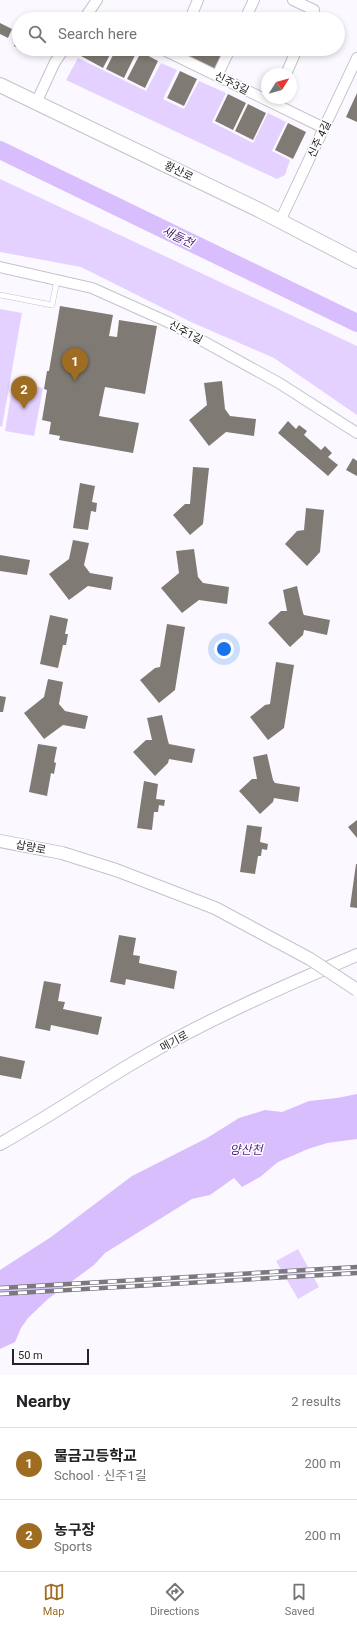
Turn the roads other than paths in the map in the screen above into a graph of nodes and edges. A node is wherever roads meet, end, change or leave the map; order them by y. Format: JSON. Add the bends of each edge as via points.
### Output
{"nodes":[{"id":1,"x":97,"y":0,"type":"edge"},
{"id":2,"x":198,"y":0,"type":"edge"},
{"id":3,"x":254,"y":0,"type":"edge"},
{"id":4,"x":293,"y":0,"type":"edge"},
{"id":5,"x":92,"y":12,"type":"edge"},
{"id":6,"x":193,"y":12,"type":"edge"},
{"id":7,"x":248,"y":12,"type":"edge"},
{"id":8,"x":313,"y":12,"type":"edge"},
{"id":9,"x":59,"y":56,"type":"edge"},
{"id":10,"x":182,"y":56,"type":"edge"},
{"id":11,"x":227,"y":56,"type":"edge"},
{"id":12,"x":294,"y":56,"type":"edge"},
{"id":13,"x":357,"y":58,"type":"edge"},
{"id":14,"x":289,"y":68,"type":"edge"},
{"id":15,"x":217,"y":76,"type":"junction"},
{"id":16,"x":0,"y":85,"type":"edge"},
{"id":17,"x":261,"y":95,"type":"edge"},
{"id":18,"x":36,"y":103,"type":"junction"},
{"id":19,"x":281,"y":104,"type":"edge"},
{"id":20,"x":324,"y":128,"type":"junction"},
{"id":21,"x":280,"y":221,"type":"junction"},
{"id":22,"x":357,"y":261,"type":"edge"},
{"id":23,"x":0,"y":267,"type":"edge"},
{"id":24,"x":57,"y":280,"type":"junction"},
{"id":25,"x":0,"y":295,"type":"edge"},
{"id":26,"x":357,"y":433,"type":"edge"},
{"id":27,"x":0,"y":841,"type":"edge"},
{"id":28,"x":357,"y":955,"type":"edge"},
{"id":29,"x":357,"y":990,"type":"edge"},
{"id":30,"x":0,"y":1144,"type":"edge"}],
"edges":[{"from":1,"to":5,"type":"street"},
{"from":2,"to":6,"type":"street"},
{"from":3,"to":7,"type":"street"},
{"from":4,"to":8,"type":"street","via":[[314,10]]},
{"from":9,"to":18,"type":"street"},
{"from":10,"to":15,"type":"street","name":"신주3길"},
{"from":11,"to":15,"type":"street"},
{"from":12,"to":14,"type":"street"},
{"from":13,"to":20,"type":"street","name":"신주 4길"},
{"from":15,"to":17,"type":"street","name":"신주3길"},
{"from":16,"to":18,"type":"main road","name":"황산로"},
{"from":18,"to":21,"type":"main road","name":"황산로"},
{"from":19,"to":20,"type":"street","name":"신주3길"},
{"from":20,"to":21,"type":"street","name":"신주 4길"},
{"from":21,"to":22,"type":"main road","name":"황산로"},
{"from":23,"to":24,"type":"street","name":"신주1길"},
{"from":24,"to":25,"type":"lane","via":[[52,305]]},
{"from":24,"to":26,"type":"street","name":"신주1길","via":[[92,288],[170,323],[279,383]]},
{"from":27,"to":29,"type":"street","name":"삽량로","bridge":true,"via":[[62,853],[116,870],[215,908],[310,959]]},
{"from":28,"to":30,"type":"street","name":"메기로","via":[[210,1021],[139,1060]]}]}
